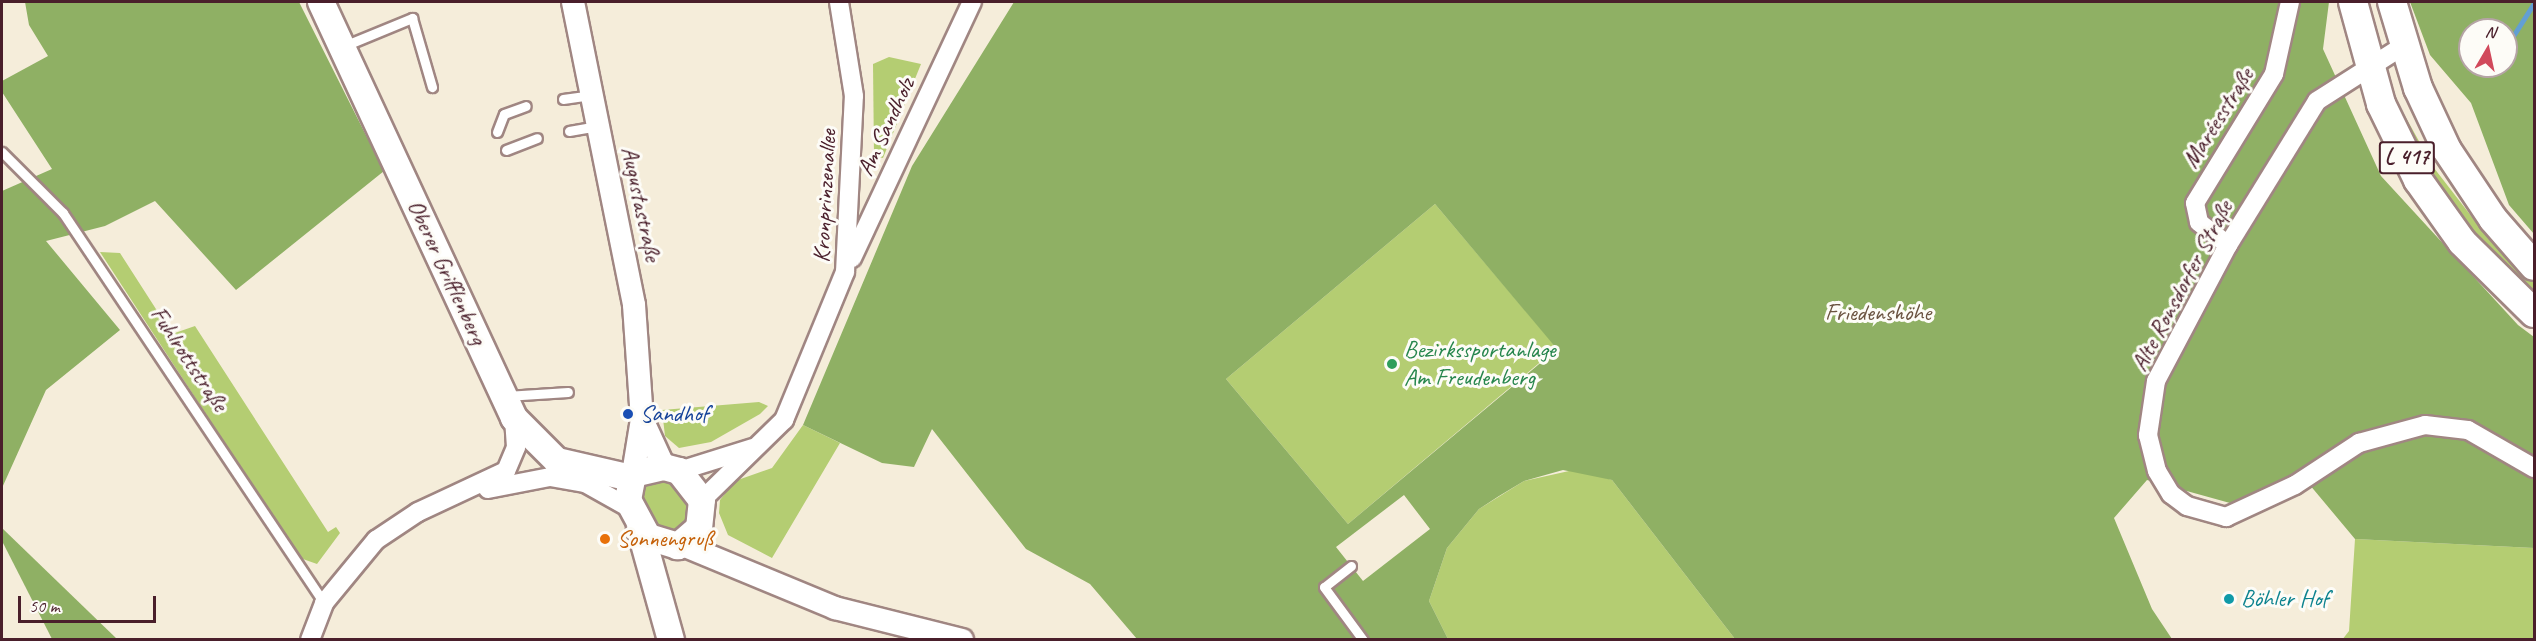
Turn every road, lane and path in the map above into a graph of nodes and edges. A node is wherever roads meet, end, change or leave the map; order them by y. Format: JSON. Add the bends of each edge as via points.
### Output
{"nodes":[{"id":1,"x":321,"y":2,"type":"edge"},
{"id":2,"x":573,"y":2,"type":"edge"},
{"id":3,"x":838,"y":2,"type":"edge"},
{"id":4,"x":972,"y":2,"type":"edge"},
{"id":5,"x":2290,"y":2,"type":"edge"},
{"id":6,"x":2353,"y":2,"type":"edge"},
{"id":7,"x":2392,"y":2,"type":"edge"},
{"id":8,"x":344,"y":46,"type":"junction"},
{"id":9,"x":2403,"y":46,"type":"junction"},
{"id":10,"x":2368,"y":66,"type":"junction"},
{"id":11,"x":432,"y":87,"type":"dead end"},
{"id":12,"x":591,"y":95,"type":"junction"},
{"id":13,"x":563,"y":99,"type":"dead end"},
{"id":14,"x":526,"y":106,"type":"dead end"},
{"id":15,"x":598,"y":126,"type":"junction"},
{"id":16,"x":569,"y":131,"type":"dead end"},
{"id":17,"x":497,"y":132,"type":"dead end"},
{"id":18,"x":537,"y":138,"type":"dead end"},
{"id":19,"x":506,"y":150,"type":"dead end"},
{"id":20,"x":2,"y":152,"type":"edge"},
{"id":21,"x":2228,"y":245,"type":"junction"},
{"id":22,"x":2535,"y":266,"type":"edge"},
{"id":23,"x":845,"y":272,"type":"junction"},
{"id":24,"x":2535,"y":313,"type":"edge"},
{"id":25,"x":568,"y":392,"type":"dead end"},
{"id":26,"x":509,"y":407,"type":"junction"},
{"id":27,"x":642,"y":419,"type":"junction"},
{"id":28,"x":760,"y":445,"type":"junction"},
{"id":29,"x":2535,"y":468,"type":"edge"},
{"id":30,"x":672,"y":469,"type":"junction"},
{"id":31,"x":632,"y":476,"type":"junction"},
{"id":32,"x":702,"y":500,"type":"junction"},
{"id":33,"x":440,"y":502,"type":"junction"},
{"id":34,"x":635,"y":518,"type":"junction"},
{"id":35,"x":687,"y":540,"type":"junction"},
{"id":36,"x":1351,"y":566,"type":"dead end"},
{"id":37,"x":324,"y":603,"type":"junction"},
{"id":38,"x":668,"y":627,"type":"edge"},
{"id":39,"x":310,"y":639,"type":"edge"},
{"id":40,"x":962,"y":639,"type":"edge"},
{"id":41,"x":1363,"y":639,"type":"edge"}],
"edges":[{"from":1,"to":8,"type":"main road","name":"Oberer Grifflenberg"},
{"from":2,"to":12,"type":"street","name":"Augustastraße"},
{"from":3,"to":23,"type":"street","name":"Kronprinzenallee","via":[[854,96]]},
{"from":4,"to":23,"type":"street","name":"Am Sandholz"},
{"from":5,"to":21,"type":"street","name":"Maréesstraße","via":[[2274,74],[2195,203],[2199,222]]},
{"from":6,"to":10,"type":"main road","number":"L 417"},
{"from":7,"to":9,"type":"main road","number":"L 417"},
{"from":8,"to":11,"type":"lane","via":[[412,18]]},
{"from":8,"to":26,"type":"main road","name":"Oberer Grifflenberg"},
{"from":9,"to":10,"type":"street","name":"Alte Ronsdorfer Straße"},
{"from":9,"to":22,"type":"main road","number":"L 417","via":[[2447,150],[2493,219]]},
{"from":10,"to":21,"type":"street","name":"Alte Ronsdorfer Straße","via":[[2313,106]]},
{"from":10,"to":24,"type":"main road","number":"L 417","via":[[2396,137],[2441,214]]},
{"from":12,"to":13,"type":"lane"},
{"from":12,"to":15,"type":"street","name":"Augustastraße"},
{"from":14,"to":17,"type":"lane","via":[[504,114]]},
{"from":15,"to":16,"type":"lane"},
{"from":15,"to":27,"type":"street","name":"Augustastraße","via":[[634,305]]},
{"from":18,"to":19,"type":"lane"},
{"from":20,"to":37,"type":"lane","name":"Fuhlrottstraße","via":[[63,213]]},
{"from":21,"to":29,"type":"street","name":"Alte Ronsdorfer Straße","via":[[2168,354],[2149,405],[2148,435],[2157,471],[2171,494],[2187,506],[2207,515],[2240,514],[2359,443],[2425,425],[2468,430]]},
{"from":23,"to":28,"type":"street","name":"Kronprinzenallee","via":[[792,404]]},
{"from":25,"to":26,"type":"lane"},
{"from":26,"to":31,"type":"main road","name":"Oberer Grifflenberg","via":[[557,461]]},
{"from":26,"to":33,"type":"street","via":[[516,447],[506,471]]},
{"from":27,"to":30,"type":"street","name":"Augustastraße"},
{"from":27,"to":31,"type":"street","name":"Augustastraße"},
{"from":28,"to":30,"type":"street"},
{"from":28,"to":32,"type":"street","name":"Kronprinzenallee"},
{"from":30,"to":31,"type":"main road"},
{"from":30,"to":32,"type":"main road"},
{"from":31,"to":34,"type":"main road"},
{"from":32,"to":35,"type":"main road"},
{"from":33,"to":34,"type":"street","via":[[550,477],[585,483]]},
{"from":33,"to":37,"type":"street","via":[[395,525],[363,551]]},
{"from":34,"to":35,"type":"main road","via":[[654,541]]},
{"from":34,"to":38,"type":"main road"},
{"from":35,"to":38,"type":"main road","via":[[668,578]]},
{"from":35,"to":40,"type":"street","via":[[835,608]]},
{"from":36,"to":41,"type":"lane","via":[[1324,587]]},
{"from":37,"to":39,"type":"street"}]}
